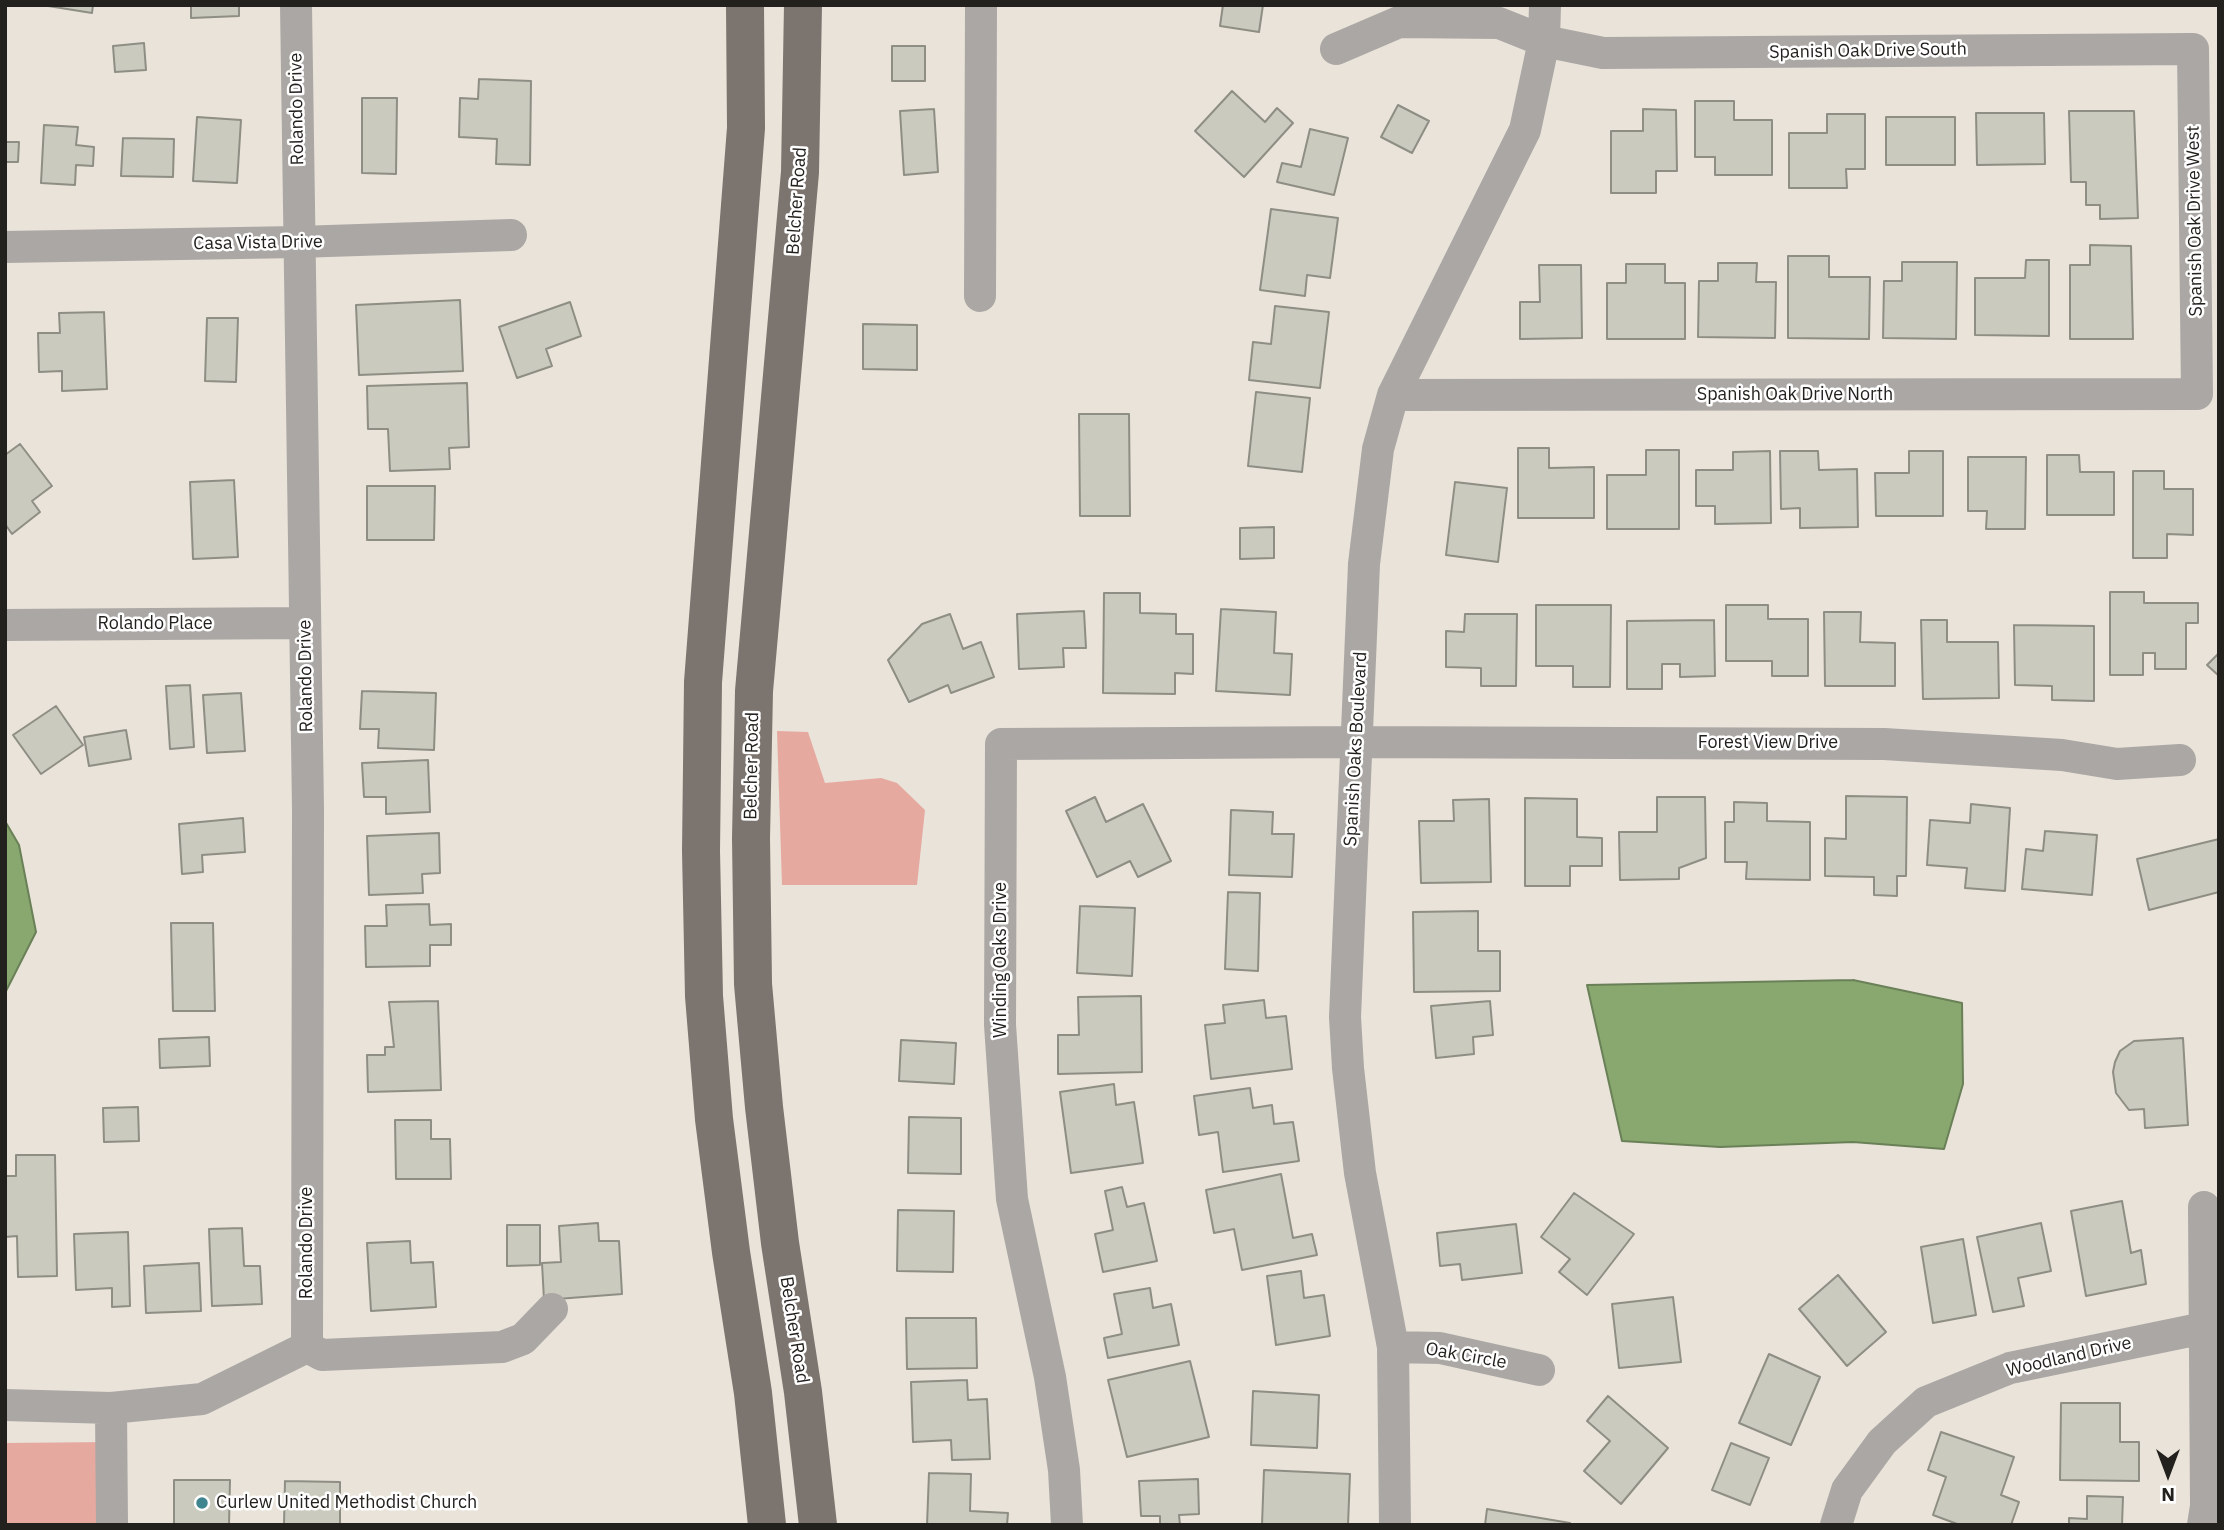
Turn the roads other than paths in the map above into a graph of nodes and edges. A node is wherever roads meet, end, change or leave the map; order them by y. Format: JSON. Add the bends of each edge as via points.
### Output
{"nodes":[{"id":1,"x":296,"y":5,"type":"edge"},
{"id":2,"x":745,"y":5,"type":"edge"},
{"id":3,"x":777,"y":5,"type":"edge"},
{"id":4,"x":803,"y":5,"type":"edge"},
{"id":5,"x":828,"y":5,"type":"edge"},
{"id":6,"x":981,"y":5,"type":"edge"},
{"id":7,"x":1545,"y":5,"type":"edge"},
{"id":8,"x":1544,"y":41,"type":"junction"},
{"id":9,"x":1336,"y":49,"type":"dead end"},
{"id":10,"x":2193,"y":49,"type":"joint"},
{"id":11,"x":511,"y":235,"type":"dead end"},
{"id":12,"x":298,"y":242,"type":"junction"},
{"id":13,"x":5,"y":247,"type":"edge"},
{"id":14,"x":980,"y":296,"type":"dead end"},
{"id":15,"x":781,"y":393,"type":"junction"},
{"id":16,"x":2197,"y":394,"type":"joint"},
{"id":17,"x":1393,"y":395,"type":"junction"},
{"id":18,"x":305,"y":623,"type":"junction"},
{"id":19,"x":5,"y":625,"type":"edge"},
{"id":20,"x":1355,"y":742,"type":"junction"},
{"id":21,"x":2180,"y":760,"type":"dead end"},
{"id":22,"x":2204,"y":1208,"type":"dead end"},
{"id":23,"x":552,"y":1310,"type":"dead end"},
{"id":24,"x":2204,"y":1328,"type":"junction"},
{"id":25,"x":307,"y":1347,"type":"junction"},
{"id":26,"x":1393,"y":1347,"type":"junction"},
{"id":27,"x":1539,"y":1370,"type":"dead end"},
{"id":28,"x":5,"y":1405,"type":"edge"},
{"id":29,"x":111,"y":1408,"type":"junction"},
{"id":30,"x":112,"y":1525,"type":"edge"},
{"id":31,"x":767,"y":1525,"type":"edge"},
{"id":32,"x":818,"y":1525,"type":"edge"},
{"id":33,"x":1067,"y":1525,"type":"edge"},
{"id":34,"x":1395,"y":1525,"type":"edge"},
{"id":35,"x":1836,"y":1525,"type":"edge"},
{"id":36,"x":2203,"y":1525,"type":"edge"}],
"edges":[{"from":1,"to":12,"type":"street","name":"Rolando Drive"},
{"from":2,"to":31,"type":"main road","via":[[746,128],[703,682],[701,851],[704,996],[714,1119]]},
{"from":3,"to":15,"type":"main road","via":[[775,169]]},
{"from":4,"to":15,"type":"main road","name":"Belcher Road","via":[[800,172]]},
{"from":5,"to":15,"type":"main road","via":[[826,173],[812,271]]},
{"from":6,"to":14,"type":"street"},
{"from":7,"to":8,"type":"street","name":"Spanish Oaks Boulevard"},
{"from":8,"to":9,"type":"street","name":"Spanish Oak Drive South","via":[[1499,23],[1399,22]]},
{"from":8,"to":10,"type":"street","name":"Spanish Oak Drive South","via":[[1604,53]]},
{"from":8,"to":17,"type":"street","name":"Spanish Oaks Boulevard","via":[[1525,130]]},
{"from":10,"to":16,"type":"street","name":"Spanish Oak Drive West"},
{"from":11,"to":12,"type":"street","name":"Casa Vista Drive"},
{"from":12,"to":13,"type":"street","name":"Casa Vista Drive"},
{"from":12,"to":18,"type":"street","name":"Rolando Drive"},
{"from":15,"to":32,"type":"main road","name":"Belcher Road","via":[[754,691],[753,984],[780,1243]]},
{"from":16,"to":17,"type":"street","name":"Spanish Oak Drive North"},
{"from":17,"to":20,"type":"street","name":"Spanish Oaks Boulevard","via":[[1378,449],[1364,564]]},
{"from":18,"to":19,"type":"street","name":"Rolando Place"},
{"from":18,"to":25,"type":"street","name":"Rolando Drive"},
{"from":20,"to":21,"type":"street","name":"Forest View Drive","via":[[1884,744],[2062,755],[2117,764]]},
{"from":20,"to":26,"type":"street","name":"Spanish Oaks Boulevard","via":[[1345,1017],[1348,1069],[1360,1173]]},
{"from":20,"to":33,"type":"street","name":"Winding Oaks Drive","via":[[1001,744],[1000,1025],[1012,1199],[1050,1377]]},
{"from":22,"to":24,"type":"street"},
{"from":23,"to":25,"type":"street","via":[[523,1339],[502,1347],[322,1355]]},
{"from":24,"to":35,"type":"street","name":"Woodland Drive","via":[[2010,1368],[1926,1402],[1882,1442],[1847,1490]]},
{"from":24,"to":36,"type":"street"},
{"from":25,"to":29,"type":"street","via":[[202,1399]]},
{"from":26,"to":27,"type":"street","name":"Oak Circle","via":[[1440,1348]]},
{"from":26,"to":34,"type":"street","name":"Spanish Oaks Boulevard"},
{"from":28,"to":29,"type":"street"},
{"from":29,"to":30,"type":"street"}]}
